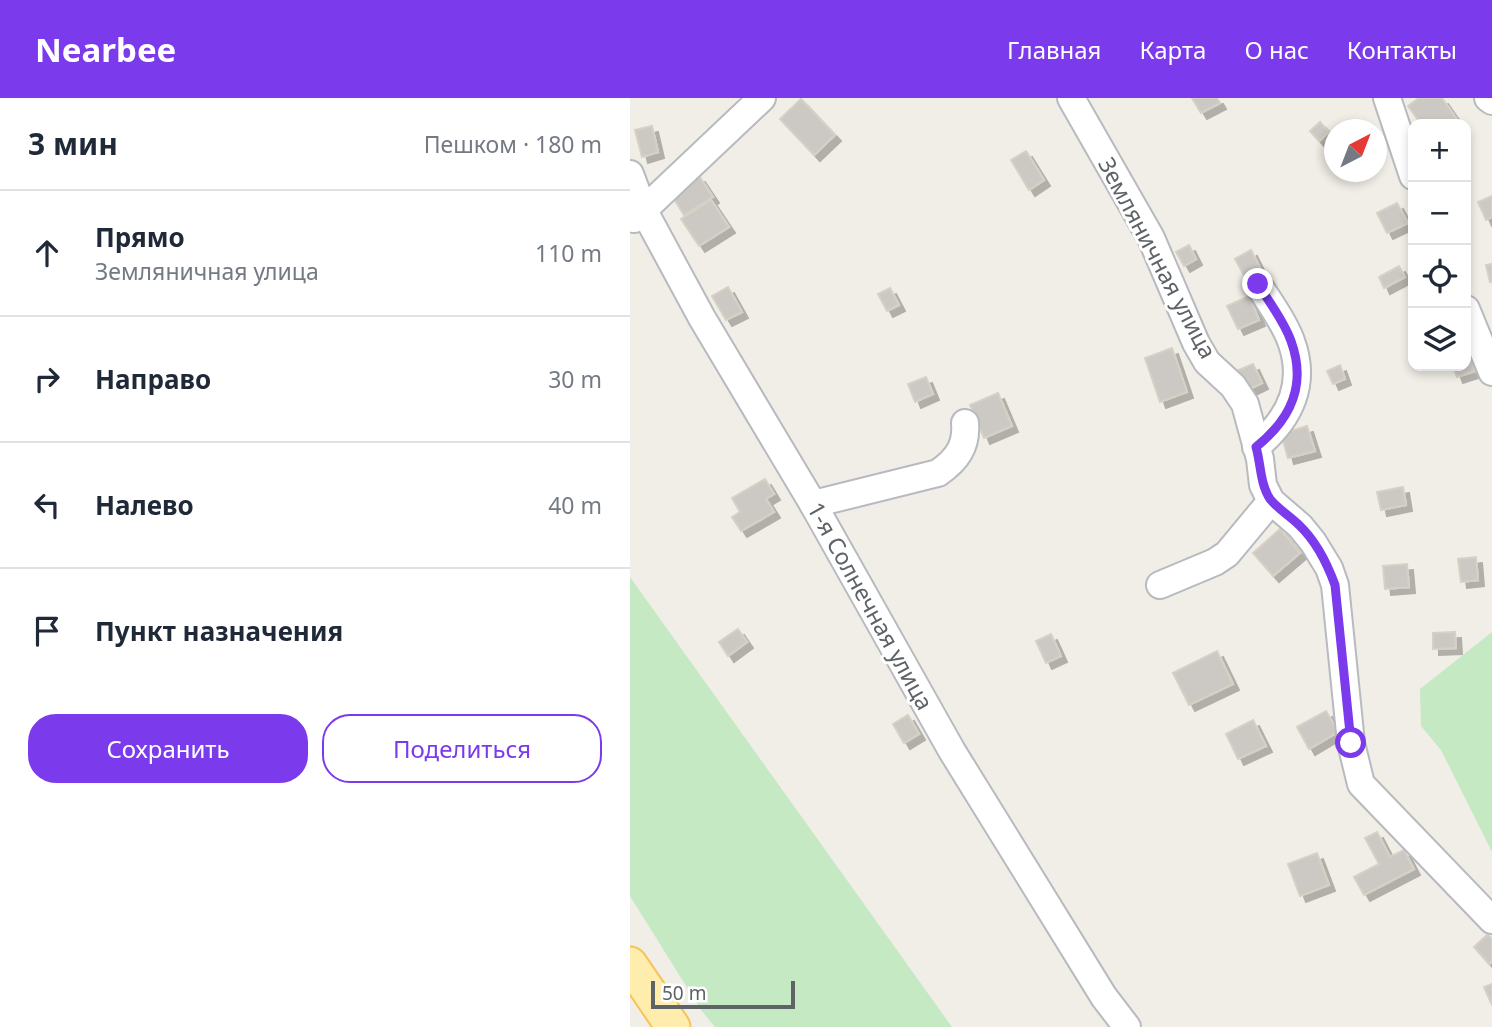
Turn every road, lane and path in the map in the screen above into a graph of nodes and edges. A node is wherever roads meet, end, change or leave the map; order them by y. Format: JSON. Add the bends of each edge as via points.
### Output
{"nodes":[{"id":1,"x":762,"y":98,"type":"edge"},
{"id":2,"x":1071,"y":98,"type":"edge"},
{"id":3,"x":1387,"y":98,"type":"edge"},
{"id":4,"x":1408,"y":161,"type":"edge"},
{"id":5,"x":630,"y":174,"type":"edge"},
{"id":6,"x":637,"y":216,"type":"edge"},
{"id":7,"x":1258,"y":284,"type":"dead end"},
{"id":8,"x":1471,"y":321,"type":"edge"},
{"id":9,"x":1492,"y":372,"type":"edge"},
{"id":10,"x":965,"y":423,"type":"dead end"},
{"id":11,"x":1256,"y":447,"type":"junction"},
{"id":12,"x":1271,"y":500,"type":"junction"},
{"id":13,"x":813,"y":504,"type":"junction"},
{"id":14,"x":1160,"y":584,"type":"dead end"},
{"id":15,"x":1492,"y":920,"type":"edge"},
{"id":16,"x":630,"y":964,"type":"edge"},
{"id":17,"x":673,"y":1027,"type":"edge"},
{"id":18,"x":1127,"y":1027,"type":"edge"}],
"edges":[{"from":1,"to":6,"type":"street"},
{"from":2,"to":11,"type":"street","name":"Земляничная улица","via":[[1151,238],[1196,343],[1245,404]]},
{"from":3,"to":4,"type":"street"},
{"from":5,"to":6,"type":"street","name":"1-я Солнечная улица"},
{"from":6,"to":13,"type":"street","name":"1-я Солнечная улица"},
{"from":7,"to":11,"type":"street","via":[[1291,340],[1298,385],[1270,436]]},
{"from":8,"to":9,"type":"street"},
{"from":10,"to":13,"type":"street","via":[[966,439],[960,453],[939,473]]},
{"from":11,"to":12,"type":"street","name":"Земляничная улица","via":[[1263,485]]},
{"from":12,"to":14,"type":"street","via":[[1227,554]]},
{"from":12,"to":15,"type":"street","name":"Земляничная улица","via":[[1313,542],[1335,585],[1351,743],[1361,784]]},
{"from":13,"to":18,"type":"street","name":"1-я Солнечная улица","via":[[952,751]]},
{"from":16,"to":17,"type":"main road"}]}
